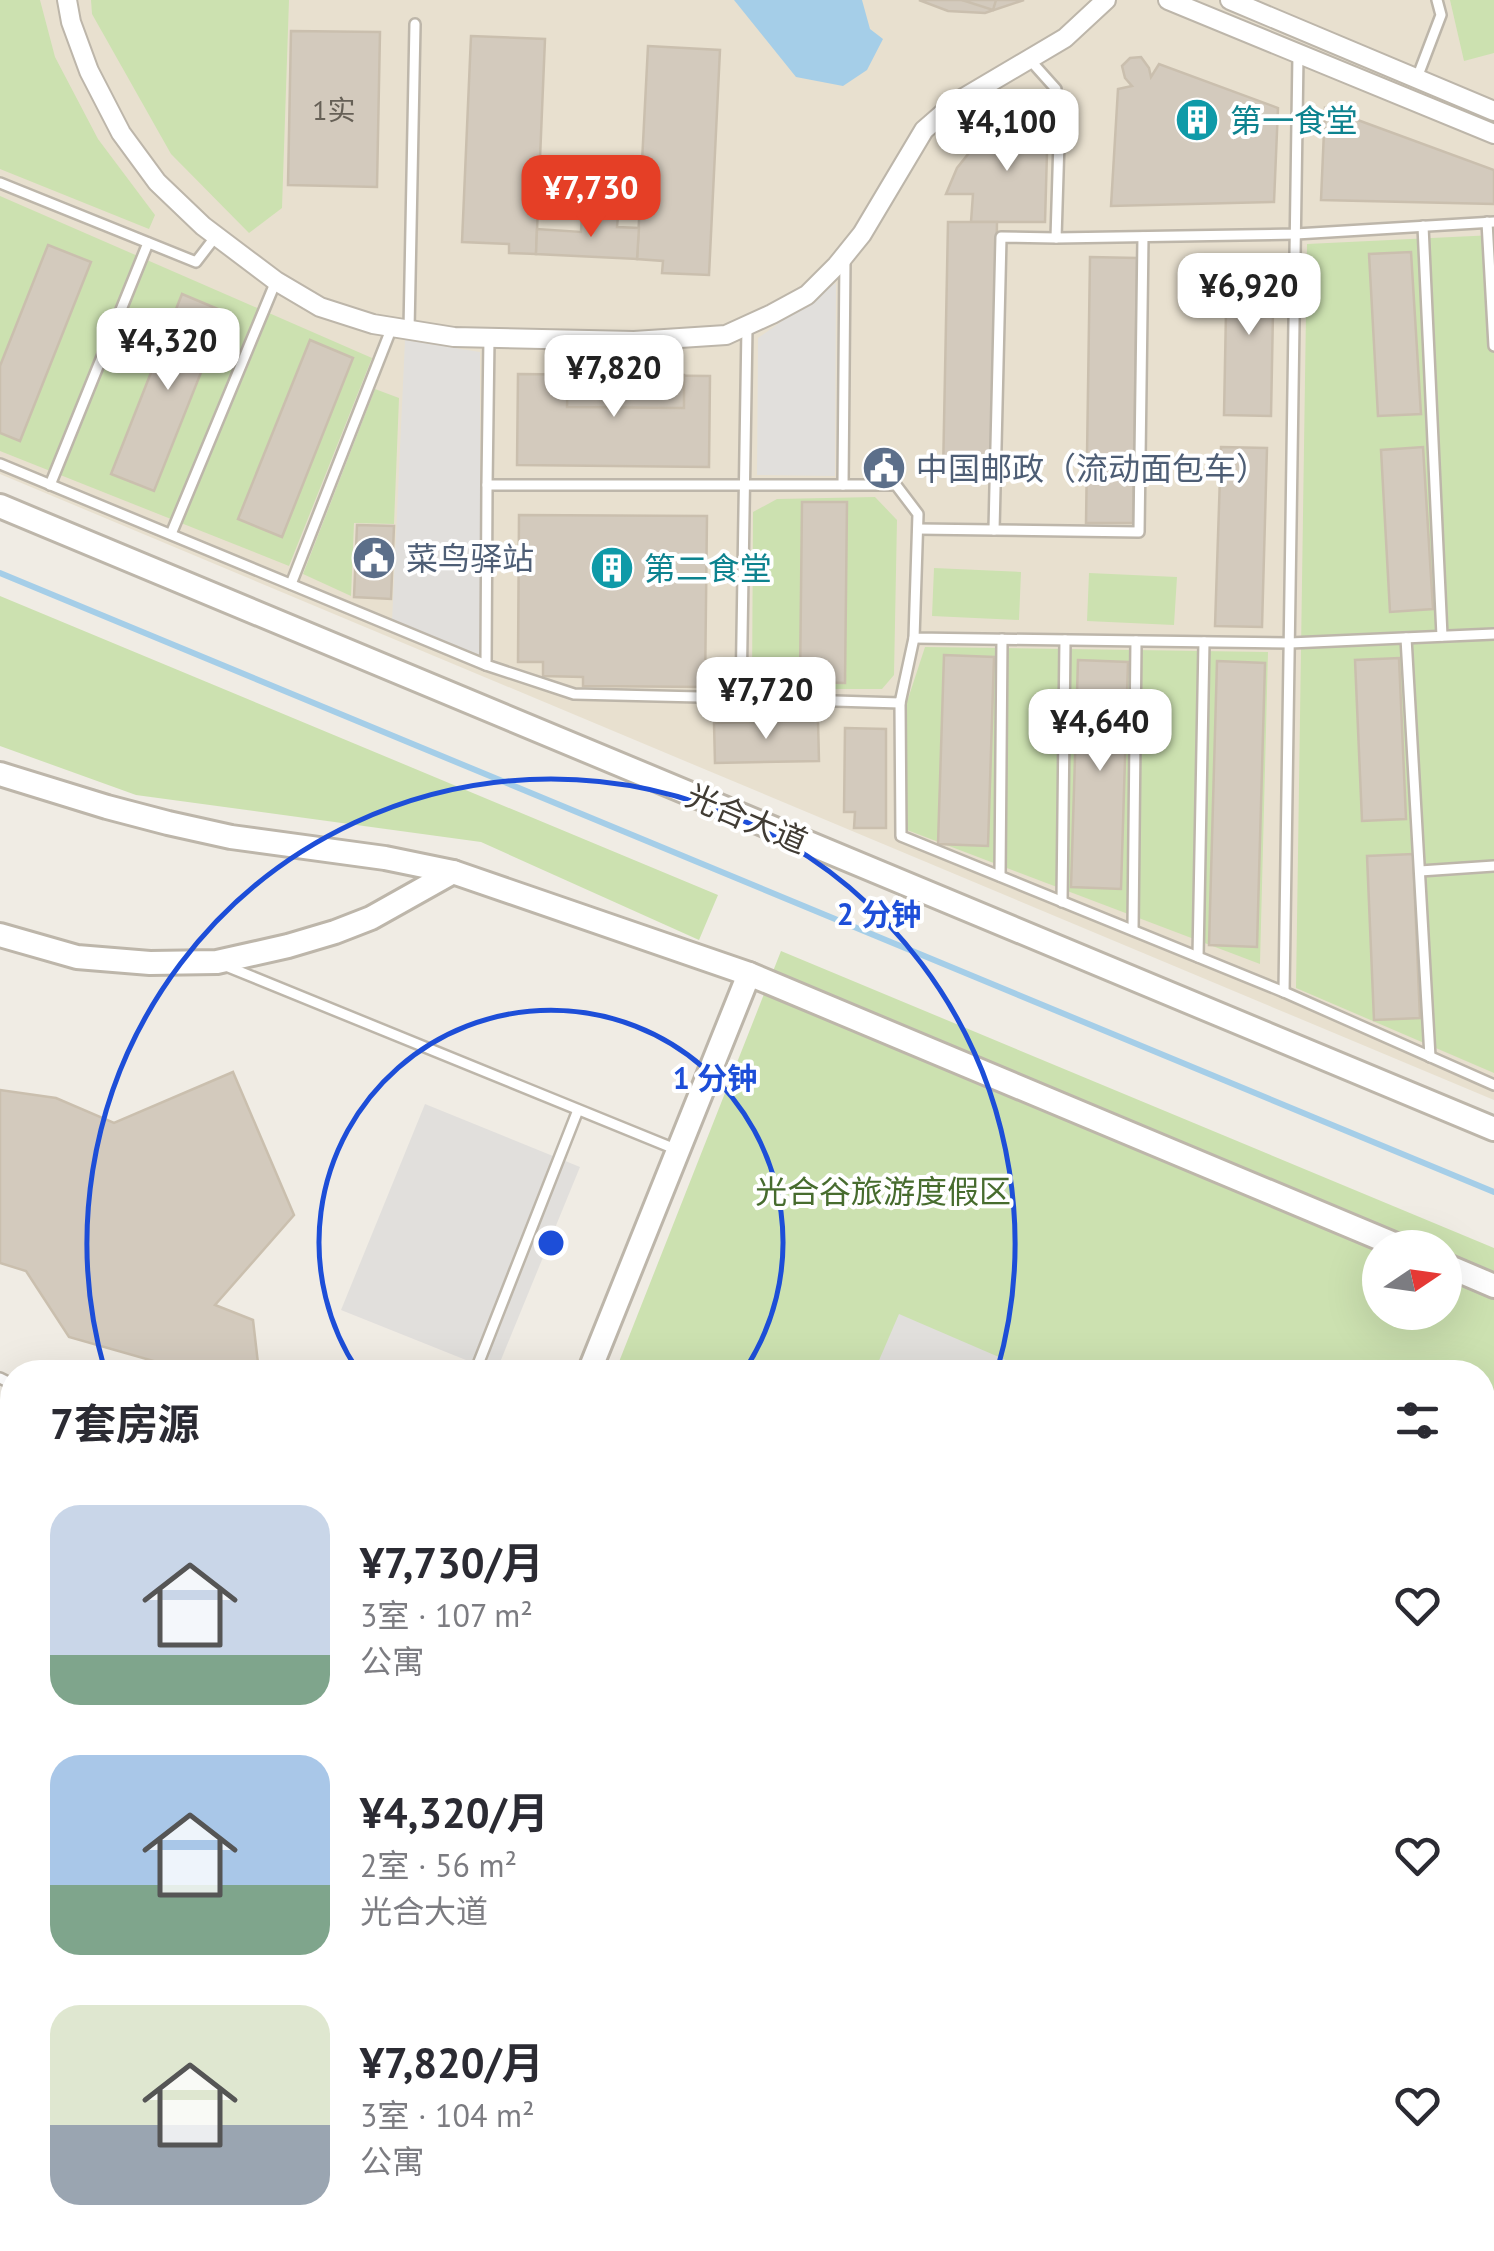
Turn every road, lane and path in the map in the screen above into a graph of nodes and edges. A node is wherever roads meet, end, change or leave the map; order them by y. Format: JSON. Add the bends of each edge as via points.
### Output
{"nodes":[{"id":1,"x":67,"y":0,"type":"edge"},
{"id":2,"x":1106,"y":0,"type":"edge"},
{"id":3,"x":1168,"y":0,"type":"edge"},
{"id":4,"x":1230,"y":0,"type":"edge"},
{"id":5,"x":1437,"y":0,"type":"edge"},
{"id":6,"x":415,"y":24,"type":"dead end"},
{"id":7,"x":1298,"y":54,"type":"junction"},
{"id":8,"x":1029,"y":60,"type":"junction"},
{"id":9,"x":1416,"y":78,"type":"junction"},
{"id":10,"x":1494,"y":111,"type":"edge"},
{"id":11,"x":1494,"y":134,"type":"edge"},
{"id":12,"x":0,"y":183,"type":"edge"},
{"id":13,"x":1491,"y":222,"type":"edge"},
{"id":14,"x":1422,"y":226,"type":"junction"},
{"id":15,"x":1296,"y":234,"type":"junction"},
{"id":16,"x":216,"y":236,"type":"junction"},
{"id":17,"x":1143,"y":237,"type":"junction"},
{"id":18,"x":1056,"y":238,"type":"junction"},
{"id":19,"x":148,"y":243,"type":"junction"},
{"id":20,"x":845,"y":256,"type":"junction"},
{"id":21,"x":276,"y":281,"type":"junction"},
{"id":22,"x":747,"y":325,"type":"junction"},
{"id":23,"x":401,"y":329,"type":"junction"},
{"id":24,"x":489,"y":338,"type":"junction"},
{"id":25,"x":1494,"y":346,"type":"edge"},
{"id":26,"x":0,"y":464,"type":"edge"},
{"id":27,"x":50,"y":484,"type":"junction"},
{"id":28,"x":487,"y":485,"type":"junction"},
{"id":29,"x":744,"y":485,"type":"junction"},
{"id":30,"x":843,"y":486,"type":"junction"},
{"id":31,"x":0,"y":506,"type":"edge"},
{"id":32,"x":918,"y":529,"type":"junction"},
{"id":33,"x":994,"y":530,"type":"junction"},
{"id":34,"x":170,"y":534,"type":"junction"},
{"id":35,"x":291,"y":584,"type":"junction"},
{"id":36,"x":1494,"y":634,"type":"edge"},
{"id":37,"x":1442,"y":636,"type":"junction"},
{"id":38,"x":914,"y":638,"type":"junction"},
{"id":39,"x":1406,"y":638,"type":"junction"},
{"id":40,"x":1002,"y":639,"type":"junction"},
{"id":41,"x":1065,"y":640,"type":"junction"},
{"id":42,"x":1136,"y":641,"type":"junction"},
{"id":43,"x":1204,"y":642,"type":"junction"},
{"id":44,"x":1290,"y":643,"type":"junction"},
{"id":45,"x":486,"y":665,"type":"junction"},
{"id":46,"x":741,"y":698,"type":"junction"},
{"id":47,"x":900,"y":703,"type":"junction"},
{"id":48,"x":0,"y":774,"type":"edge"},
{"id":49,"x":1494,"y":866,"type":"edge"},
{"id":50,"x":453,"y":872,"type":"junction"},
{"id":51,"x":1420,"y":872,"type":"junction"},
{"id":52,"x":1000,"y":876,"type":"junction"},
{"id":53,"x":1062,"y":902,"type":"junction"},
{"id":54,"x":1133,"y":930,"type":"junction"},
{"id":55,"x":0,"y":935,"type":"edge"},
{"id":56,"x":1198,"y":957,"type":"junction"},
{"id":57,"x":216,"y":962,"type":"junction"},
{"id":58,"x":749,"y":974,"type":"junction"},
{"id":59,"x":1284,"y":992,"type":"junction"},
{"id":60,"x":1430,"y":1057,"type":"junction"},
{"id":61,"x":1494,"y":1086,"type":"edge"},
{"id":62,"x":578,"y":1110,"type":"junction"},
{"id":63,"x":1494,"y":1129,"type":"edge"},
{"id":64,"x":678,"y":1150,"type":"junction"},
{"id":65,"x":1362,"y":1231,"type":"edge"},
{"id":66,"x":1462,"y":1272,"type":"edge"},
{"id":67,"x":1494,"y":1286,"type":"edge"},
{"id":68,"x":481,"y":1360,"type":"edge"},
{"id":69,"x":595,"y":1360,"type":"edge"}],
"edges":[{"from":1,"to":16,"type":"street","via":[[89,71],[121,133],[157,182]]},
{"from":2,"to":8,"type":"street"},
{"from":3,"to":7,"type":"street"},
{"from":4,"to":9,"type":"street"},
{"from":5,"to":9,"type":"lane","via":[[1440,15]]},
{"from":6,"to":23,"type":"lane"},
{"from":7,"to":11,"type":"street"},
{"from":7,"to":15,"type":"lane"},
{"from":8,"to":18,"type":"lane","via":[[1056,89]]},
{"from":8,"to":20,"type":"street","via":[[924,130]]},
{"from":9,"to":10,"type":"street"},
{"from":12,"to":19,"type":"lane"},
{"from":13,"to":14,"type":"lane"},
{"from":13,"to":25,"type":"lane"},
{"from":14,"to":15,"type":"lane"},
{"from":14,"to":37,"type":"lane"},
{"from":15,"to":17,"type":"lane"},
{"from":15,"to":44,"type":"lane"},
{"from":16,"to":19,"type":"lane","via":[[196,262]]},
{"from":16,"to":21,"type":"street"},
{"from":17,"to":18,"type":"lane"},
{"from":17,"to":33,"type":"lane","via":[[1139,532]]},
{"from":18,"to":33,"type":"lane","via":[[1002,237]]},
{"from":19,"to":27,"type":"lane"},
{"from":20,"to":22,"type":"street","via":[[807,295]]},
{"from":20,"to":30,"type":"lane"},
{"from":21,"to":23,"type":"street","via":[[320,308]]},
{"from":21,"to":34,"type":"lane"},
{"from":22,"to":24,"type":"street","via":[[686,339]]},
{"from":22,"to":29,"type":"lane"},
{"from":23,"to":24,"type":"street"},
{"from":23,"to":35,"type":"lane"},
{"from":24,"to":28,"type":"lane"},
{"from":26,"to":27,"type":"lane"},
{"from":27,"to":34,"type":"lane"},
{"from":28,"to":29,"type":"lane"},
{"from":28,"to":45,"type":"lane"},
{"from":29,"to":30,"type":"lane"},
{"from":29,"to":46,"type":"lane"},
{"from":30,"to":32,"type":"lane","via":[[896,486],[918,514]]},
{"from":31,"to":63,"type":"street","name":"光合大道"},
{"from":32,"to":33,"type":"lane"},
{"from":32,"to":38,"type":"lane"},
{"from":34,"to":35,"type":"lane"},
{"from":35,"to":45,"type":"lane"},
{"from":36,"to":37,"type":"lane"},
{"from":37,"to":39,"type":"lane"},
{"from":38,"to":40,"type":"lane"},
{"from":38,"to":47,"type":"lane"},
{"from":39,"to":44,"type":"lane"},
{"from":39,"to":51,"type":"lane"},
{"from":40,"to":41,"type":"lane"},
{"from":40,"to":52,"type":"lane"},
{"from":41,"to":42,"type":"lane"},
{"from":41,"to":53,"type":"lane"},
{"from":42,"to":43,"type":"lane"},
{"from":42,"to":54,"type":"lane"},
{"from":43,"to":44,"type":"lane"},
{"from":43,"to":56,"type":"lane"},
{"from":44,"to":59,"type":"lane"},
{"from":45,"to":46,"type":"lane","via":[[574,694]]},
{"from":46,"to":47,"type":"lane"},
{"from":47,"to":52,"type":"lane","via":[[901,836]]},
{"from":48,"to":50,"type":"street","via":[[231,837]]},
{"from":49,"to":51,"type":"lane"},
{"from":50,"to":57,"type":"street","via":[[335,932]]},
{"from":50,"to":58,"type":"street"},
{"from":51,"to":60,"type":"lane"},
{"from":52,"to":53,"type":"lane"},
{"from":53,"to":54,"type":"lane"},
{"from":54,"to":56,"type":"lane"},
{"from":55,"to":57,"type":"street","via":[[77,957]]},
{"from":56,"to":59,"type":"lane"},
{"from":57,"to":62,"type":"lane"},
{"from":58,"to":64,"type":"street"},
{"from":58,"to":65,"type":"street"},
{"from":59,"to":60,"type":"lane"},
{"from":60,"to":61,"type":"lane"},
{"from":62,"to":64,"type":"lane"},
{"from":62,"to":68,"type":"lane"},
{"from":64,"to":69,"type":"street"},
{"from":66,"to":67,"type":"street"}]}
